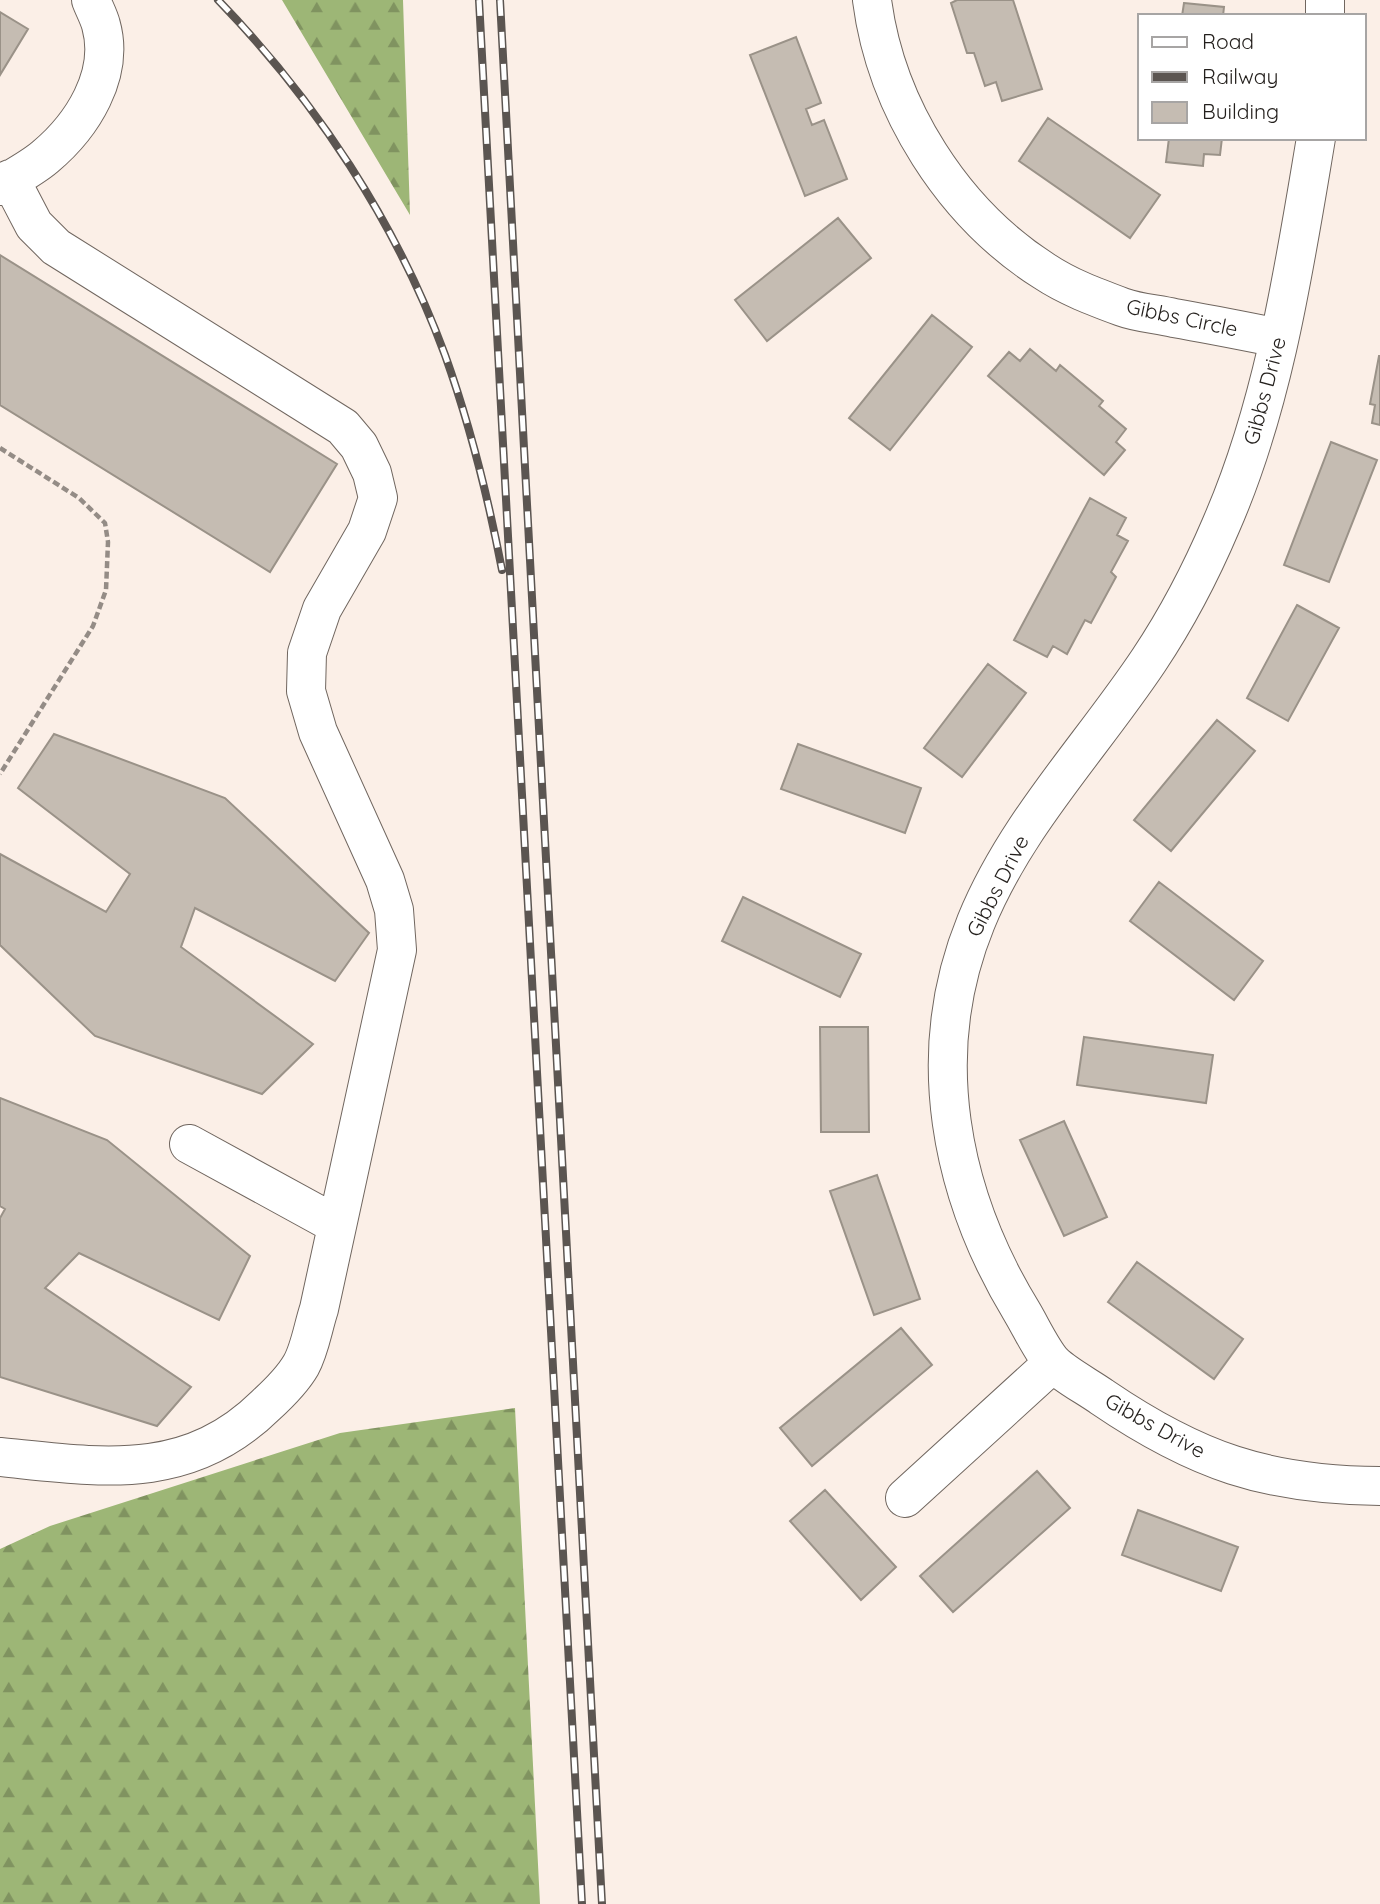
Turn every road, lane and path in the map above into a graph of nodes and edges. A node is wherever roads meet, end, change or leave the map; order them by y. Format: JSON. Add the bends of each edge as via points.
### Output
{"nodes":[{"id":1,"x":91,"y":0,"type":"edge"},
{"id":2,"x":873,"y":0,"type":"edge"},
{"id":3,"x":1316,"y":140,"type":"edge"},
{"id":4,"x":5,"y":183,"type":"edge"},
{"id":5,"x":1279,"y":338,"type":"junction"},
{"id":6,"x":0,"y":449,"type":"edge"},
{"id":7,"x":0,"y":774,"type":"edge"},
{"id":8,"x":189,"y":1144,"type":"dead end"},
{"id":9,"x":337,"y":1225,"type":"junction"},
{"id":10,"x":1053,"y":1363,"type":"junction"},
{"id":11,"x":0,"y":1457,"type":"edge"},
{"id":12,"x":1380,"y":1486,"type":"edge"},
{"id":13,"x":905,"y":1498,"type":"dead end"}],
"edges":[{"from":1,"to":4,"type":"street","via":[[102,27],[103,60],[95,93],[79,123],[45,158]]},
{"from":2,"to":5,"type":"street","name":"Gibbs Circle","via":[[883,48],[916,131],[961,197],[1016,251],[1069,285],[1125,308]]},
{"from":3,"to":5,"type":"street","name":"Gibbs Drive"},
{"from":4,"to":9,"type":"street","via":[[56,247],[343,427],[359,446],[372,474],[378,498],[367,531],[322,609],[307,653],[306,691],[318,732],[385,880],[394,910],[397,950]]},
{"from":5,"to":10,"type":"street","name":"Gibbs Drive","via":[[1246,462],[1196,580],[1150,660],[1013,851],[978,918],[959,978],[950,1028],[948,1080],[959,1165],[989,1253]]},
{"from":6,"to":7,"type":"path","via":[[79,498],[105,523],[108,542],[106,590],[93,626]]},
{"from":8,"to":9,"type":"street"},
{"from":9,"to":11,"type":"street","via":[[301,1365],[247,1425],[200,1450],[150,1464],[95,1466]]},
{"from":10,"to":12,"type":"street","name":"Gibbs Drive","via":[[1138,1420],[1228,1465],[1292,1480]]},
{"from":10,"to":13,"type":"street"}]}
